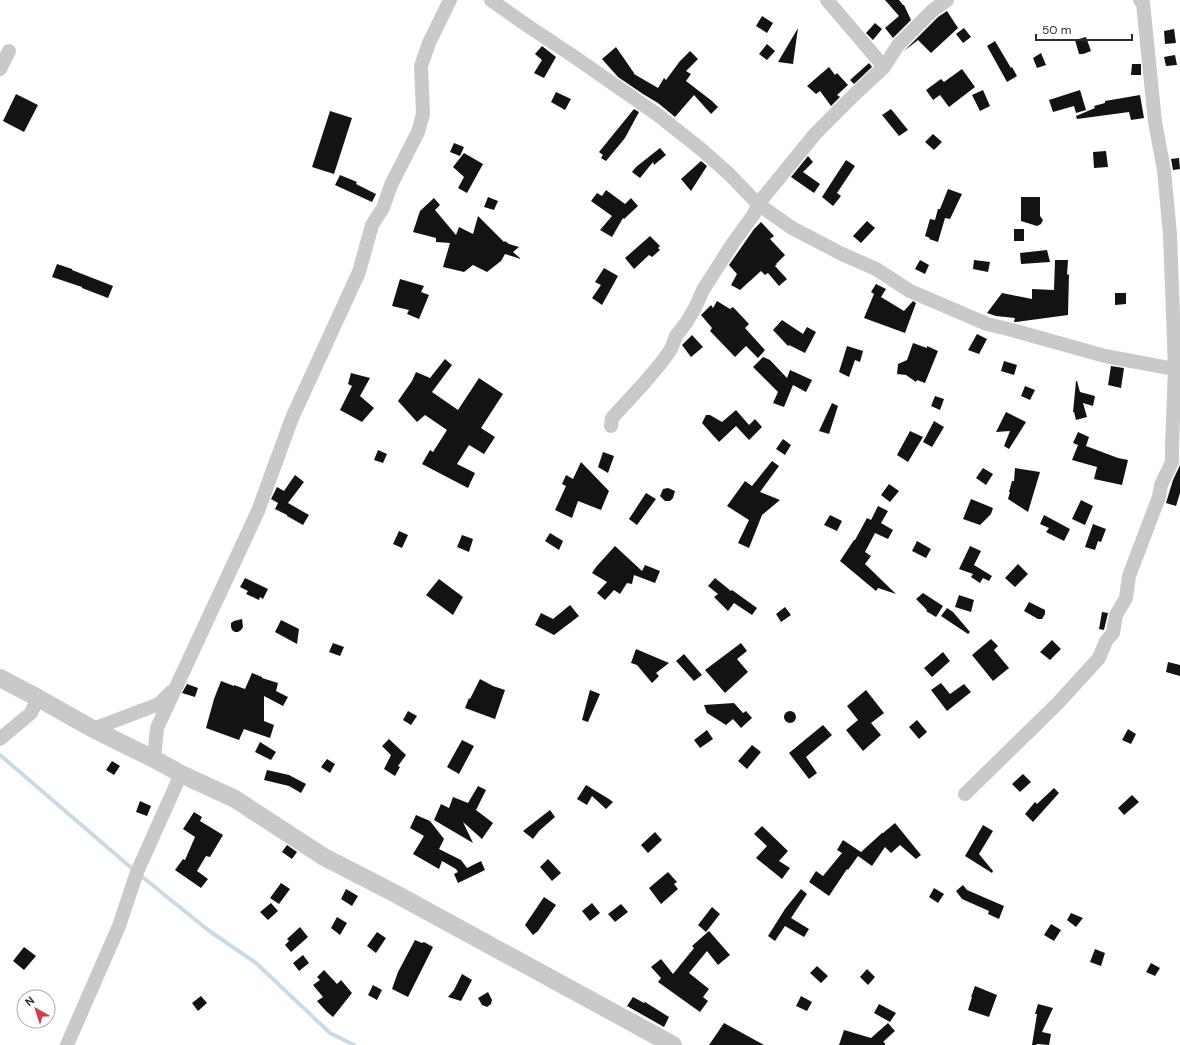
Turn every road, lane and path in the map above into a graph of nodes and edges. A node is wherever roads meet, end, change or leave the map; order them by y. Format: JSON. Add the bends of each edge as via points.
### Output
{"nodes":[{"id":1,"x":450,"y":0,"type":"edge"},
{"id":2,"x":491,"y":0,"type":"edge"},
{"id":3,"x":827,"y":0,"type":"edge"},
{"id":4,"x":947,"y":0,"type":"edge"},
{"id":5,"x":1140,"y":0,"type":"edge"},
{"id":6,"x":9,"y":50,"type":"dead end"},
{"id":7,"x":884,"y":67,"type":"junction"},
{"id":8,"x":0,"y":68,"type":"edge"},
{"id":9,"x":758,"y":204,"type":"junction"},
{"id":10,"x":1178,"y":370,"type":"edge"},
{"id":11,"x":611,"y":426,"type":"dead end"},
{"id":12,"x":0,"y":678,"type":"edge"},
{"id":13,"x":176,"y":688,"type":"junction"},
{"id":14,"x":38,"y":698,"type":"junction"},
{"id":15,"x":93,"y":729,"type":"junction"},
{"id":16,"x":0,"y":739,"type":"edge"},
{"id":17,"x":154,"y":759,"type":"junction"},
{"id":18,"x":182,"y":774,"type":"junction"},
{"id":19,"x":965,"y":794,"type":"dead end"},
{"id":20,"x":67,"y":1045,"type":"edge"},
{"id":21,"x":673,"y":1045,"type":"edge"}],
"edges":[{"from":1,"to":13,"type":"street","via":[[421,66],[423,114],[418,132],[391,185],[383,208],[372,225],[356,279],[292,418],[258,511]]},
{"from":2,"to":9,"type":"street","via":[[658,115],[729,174]]},
{"from":3,"to":7,"type":"street"},
{"from":4,"to":7,"type":"street","via":[[932,11],[898,45]]},
{"from":5,"to":10,"type":"street","via":[[1143,4],[1155,122],[1164,170]]},
{"from":6,"to":8,"type":"street"},
{"from":7,"to":9,"type":"street","via":[[815,134]]},
{"from":9,"to":10,"type":"street","via":[[792,228],[876,269],[910,291],[987,324],[1105,356]]},
{"from":9,"to":11,"type":"street","via":[[754,214],[702,290],[695,308],[676,336],[671,349],[646,382],[612,418]]},
{"from":10,"to":19,"type":"street","via":[[1172,462],[1161,485],[1159,497],[1129,576],[1126,598],[1116,615],[1113,633],[1106,641],[1099,658],[1058,703]]},
{"from":12,"to":14,"type":"street"},
{"from":13,"to":15,"type":"street","via":[[159,704]]},
{"from":13,"to":17,"type":"street","via":[[157,728]]},
{"from":14,"to":15,"type":"street"},
{"from":14,"to":16,"type":"street","via":[[31,713]]},
{"from":15,"to":17,"type":"street"},
{"from":17,"to":18,"type":"street"},
{"from":18,"to":20,"type":"street","via":[[137,872],[119,926]]},
{"from":18,"to":21,"type":"street","via":[[235,800],[324,857]]}]}
